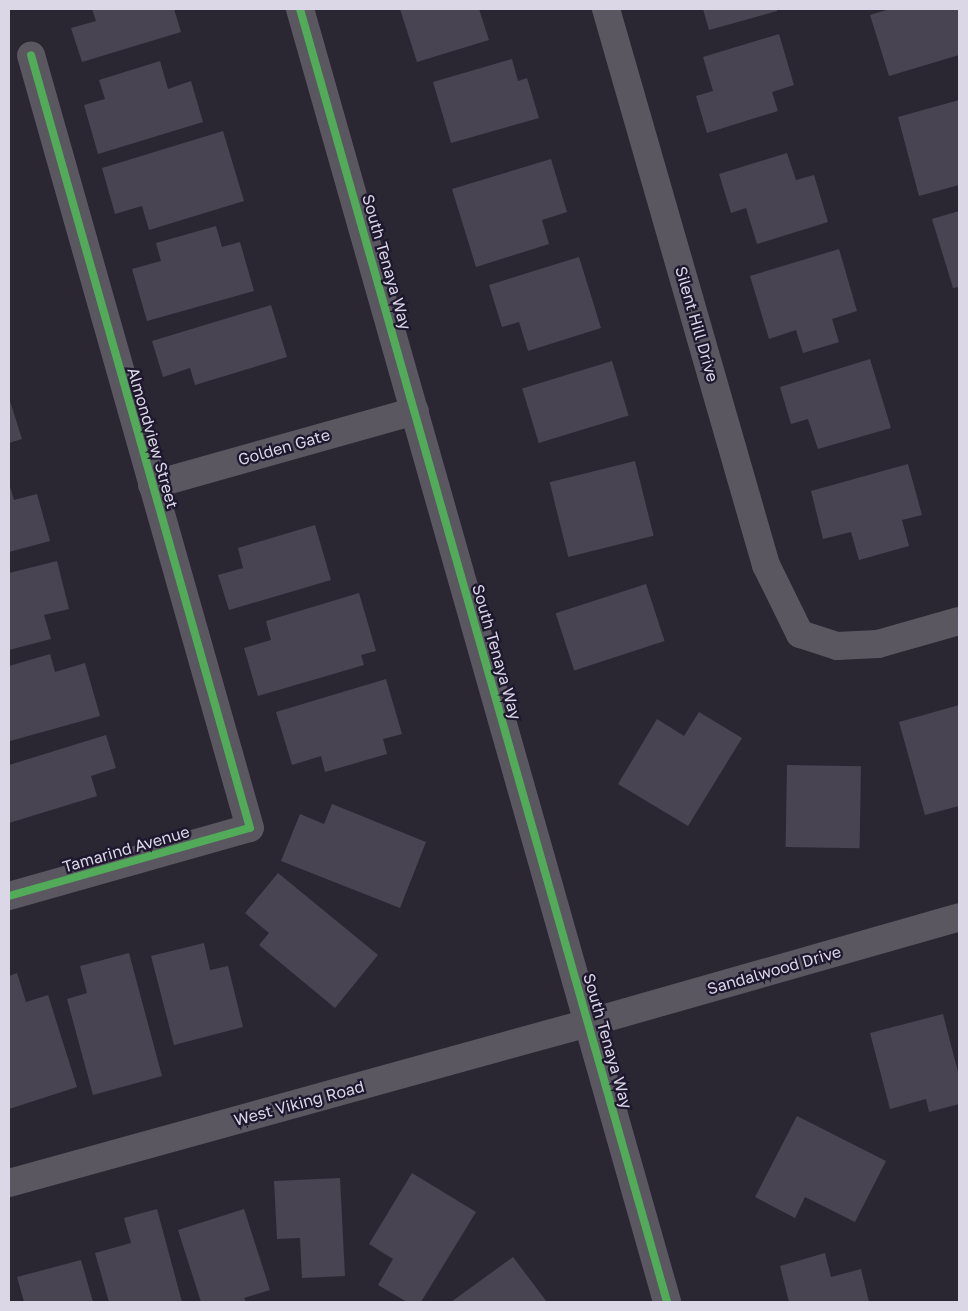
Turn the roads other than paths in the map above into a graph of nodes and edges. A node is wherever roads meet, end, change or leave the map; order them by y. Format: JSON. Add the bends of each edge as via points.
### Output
{"nodes":[{"id":1,"x":300,"y":9,"type":"edge"},
{"id":2,"x":606,"y":9,"type":"edge"},
{"id":3,"x":31,"y":55,"type":"dead end"},
{"id":4,"x":415,"y":411,"type":"junction"},
{"id":5,"x":152,"y":484,"type":"junction"},
{"id":6,"x":959,"y":620,"type":"edge"},
{"id":7,"x":250,"y":828,"type":"joint"},
{"id":8,"x":9,"y":896,"type":"edge"},
{"id":9,"x":959,"y":917,"type":"edge"},
{"id":10,"x":588,"y":1023,"type":"junction"},
{"id":11,"x":9,"y":1183,"type":"edge"},
{"id":12,"x":667,"y":1302,"type":"edge"}],
"edges":[{"from":1,"to":4,"type":"street","name":"South Tenaya Way"},
{"from":2,"to":6,"type":"street","name":"Silent Hill Drive","via":[[766,565],[800,634],[837,646],[878,644]]},
{"from":3,"to":5,"type":"street","name":"Almondview Street"},
{"from":4,"to":5,"type":"street","name":"Golden Gate"},
{"from":4,"to":10,"type":"street","name":"South Tenaya Way"},
{"from":5,"to":7,"type":"street","name":"Almondview Street"},
{"from":7,"to":8,"type":"street","name":"Tamarind Avenue"},
{"from":9,"to":10,"type":"street","name":"Sandalwood Drive"},
{"from":10,"to":11,"type":"street","name":"West Viking Road"},
{"from":10,"to":12,"type":"street","name":"South Tenaya Way"}]}
